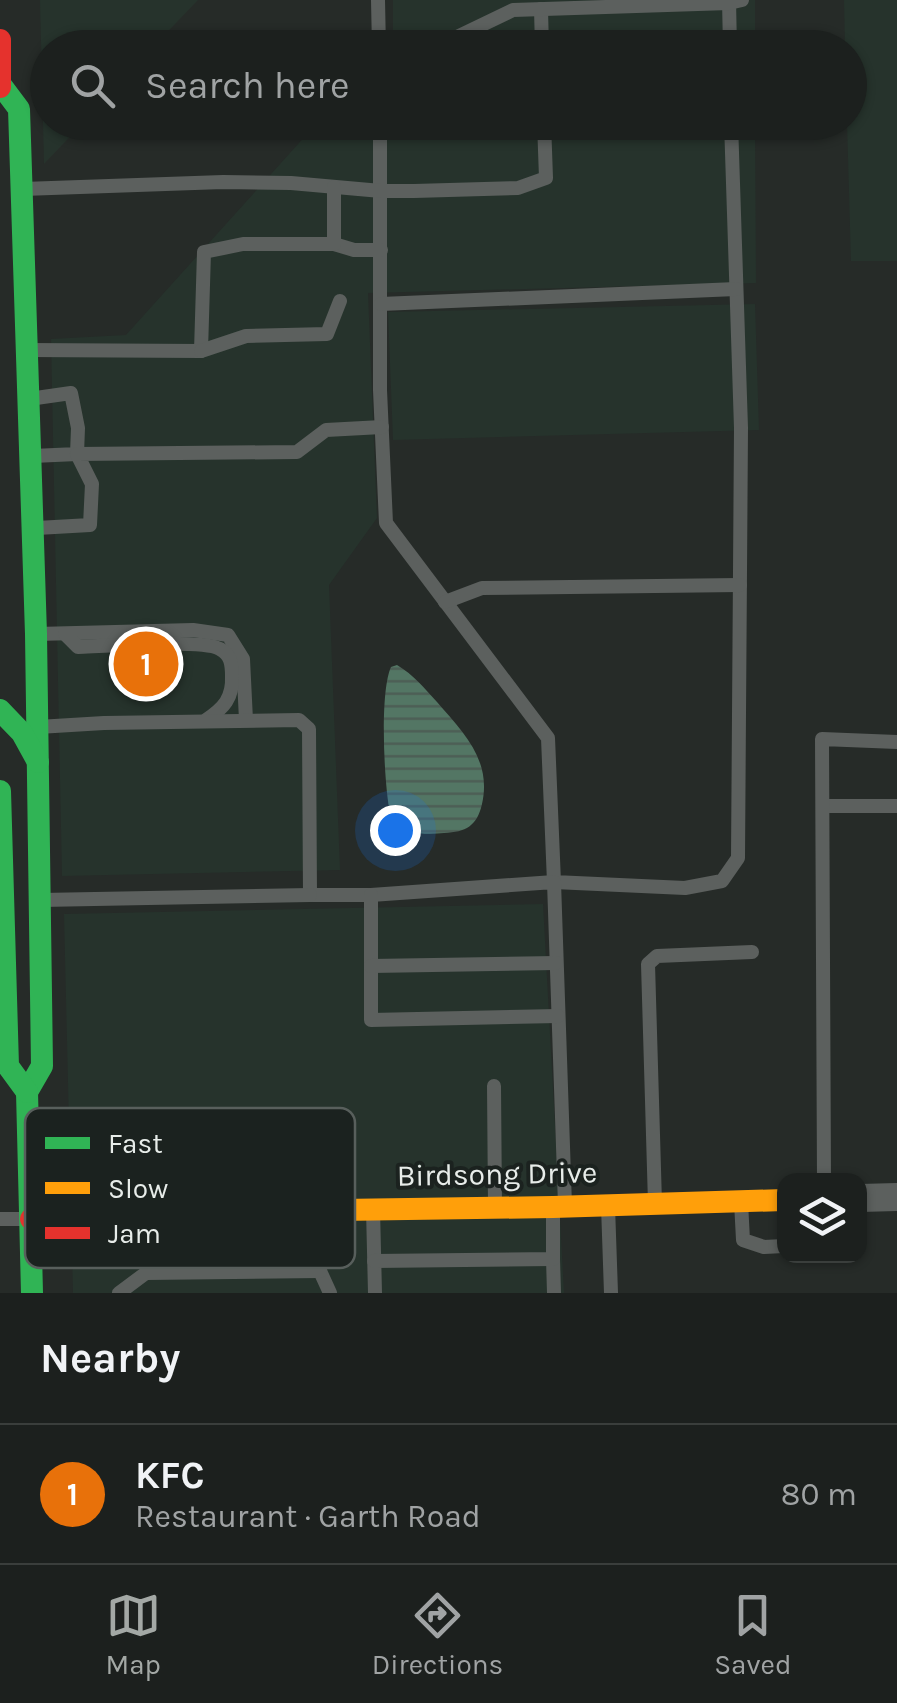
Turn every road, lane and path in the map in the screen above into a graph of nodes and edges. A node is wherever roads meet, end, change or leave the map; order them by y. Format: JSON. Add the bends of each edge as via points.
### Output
{"nodes":[{"id":1,"x":378,"y":0,"type":"edge"},
{"id":2,"x":734,"y":1,"type":"edge"},
{"id":3,"x":542,"y":9,"type":"junction"},
{"id":4,"x":379,"y":30,"type":"edge"},
{"id":5,"x":471,"y":30,"type":"edge"},
{"id":6,"x":542,"y":30,"type":"edge"},
{"id":7,"x":732,"y":30,"type":"edge"},
{"id":8,"x":0,"y":40,"type":"edge"},
{"id":9,"x":0,"y":86,"type":"edge"},
{"id":10,"x":380,"y":140,"type":"edge"},
{"id":11,"x":545,"y":140,"type":"edge"},
{"id":12,"x":732,"y":140,"type":"edge"},
{"id":13,"x":334,"y":187,"type":"junction"},
{"id":14,"x":22,"y":189,"type":"junction"},
{"id":15,"x":381,"y":191,"type":"junction"},
{"id":16,"x":334,"y":244,"type":"junction"},
{"id":17,"x":381,"y":250,"type":"junction"},
{"id":18,"x":736,"y":289,"type":"junction"},
{"id":19,"x":340,"y":301,"type":"dead end"},
{"id":20,"x":381,"y":304,"type":"junction"},
{"id":21,"x":26,"y":350,"type":"junction"},
{"id":22,"x":201,"y":351,"type":"junction"},
{"id":23,"x":28,"y":399,"type":"junction"},
{"id":24,"x":382,"y":426,"type":"junction"},
{"id":25,"x":77,"y":454,"type":"junction"},
{"id":26,"x":30,"y":456,"type":"junction"},
{"id":27,"x":31,"y":528,"type":"junction"},
{"id":28,"x":740,"y":585,"type":"junction"},
{"id":29,"x":446,"y":602,"type":"junction"},
{"id":30,"x":36,"y":634,"type":"junction"},
{"id":31,"x":64,"y":634,"type":"junction"},
{"id":32,"x":36,"y":672,"type":"junction"},
{"id":33,"x":0,"y":708,"type":"edge"},
{"id":34,"x":246,"y":720,"type":"junction"},
{"id":35,"x":206,"y":721,"type":"junction"},
{"id":36,"x":38,"y":728,"type":"junction"},
{"id":37,"x":897,"y":742,"type":"edge"},
{"id":38,"x":38,"y":762,"type":"junction"},
{"id":39,"x":0,"y":791,"type":"edge"},
{"id":40,"x":823,"y":806,"type":"junction"},
{"id":41,"x":897,"y":806,"type":"edge"},
{"id":42,"x":554,"y":882,"type":"junction"},
{"id":43,"x":310,"y":895,"type":"junction"},
{"id":44,"x":371,"y":895,"type":"junction"},
{"id":45,"x":39,"y":900,"type":"junction"},
{"id":46,"x":752,"y":952,"type":"dead end"},
{"id":47,"x":556,"y":963,"type":"junction"},
{"id":48,"x":371,"y":966,"type":"junction"},
{"id":49,"x":3,"y":976,"type":"edge"},
{"id":50,"x":558,"y":1016,"type":"junction"},
{"id":51,"x":494,"y":1086,"type":"dead end"},
{"id":52,"x":27,"y":1092,"type":"junction"},
{"id":53,"x":27,"y":1108,"type":"edge"},
{"id":54,"x":824,"y":1173,"type":"edge"},
{"id":55,"x":897,"y":1197,"type":"edge"},
{"id":56,"x":867,"y":1198,"type":"edge"},
{"id":57,"x":777,"y":1200,"type":"edge"},
{"id":58,"x":741,"y":1202,"type":"junction"},
{"id":59,"x":655,"y":1204,"type":"junction"},
{"id":60,"x":608,"y":1205,"type":"junction"},
{"id":61,"x":559,"y":1206,"type":"junction"},
{"id":62,"x":495,"y":1207,"type":"junction"},
{"id":63,"x":355,"y":1208,"type":"edge"},
{"id":64,"x":374,"y":1208,"type":"junction"},
{"id":65,"x":777,"y":1246,"type":"edge"},
{"id":66,"x":553,"y":1259,"type":"junction"},
{"id":67,"x":374,"y":1261,"type":"junction"},
{"id":68,"x":31,"y":1268,"type":"edge"},
{"id":69,"x":320,"y":1268,"type":"edge"},
{"id":70,"x":320,"y":1271,"type":"junction"},
{"id":71,"x":32,"y":1293,"type":"edge"},
{"id":72,"x":118,"y":1293,"type":"edge"},
{"id":73,"x":330,"y":1293,"type":"edge"},
{"id":74,"x":375,"y":1293,"type":"edge"},
{"id":75,"x":554,"y":1293,"type":"edge"},
{"id":76,"x":611,"y":1293,"type":"edge"}],
"edges":[{"from":1,"to":4,"type":"lane"},
{"from":2,"to":3,"type":"lane"},
{"from":2,"to":7,"type":"lane"},
{"from":3,"to":5,"type":"lane","via":[[513,10]]},
{"from":3,"to":6,"type":"lane"},
{"from":8,"to":9,"type":"main road"},
{"from":9,"to":14,"type":"main road","via":[[19,108]]},
{"from":10,"to":15,"type":"lane"},
{"from":11,"to":15,"type":"lane","via":[[546,178],[518,188]]},
{"from":12,"to":18,"type":"lane"},
{"from":13,"to":14,"type":"lane","via":[[224,182]]},
{"from":13,"to":15,"type":"lane"},
{"from":13,"to":16,"type":"lane"},
{"from":14,"to":21,"type":"main road"},
{"from":15,"to":17,"type":"lane"},
{"from":16,"to":17,"type":"lane"},
{"from":16,"to":22,"type":"lane","via":[[243,244],[204,252]]},
{"from":17,"to":20,"type":"lane"},
{"from":18,"to":20,"type":"lane"},
{"from":18,"to":28,"type":"lane"},
{"from":19,"to":22,"type":"lane","via":[[328,334],[246,336]]},
{"from":20,"to":24,"type":"lane"},
{"from":21,"to":22,"type":"lane"},
{"from":21,"to":23,"type":"main road"},
{"from":23,"to":25,"type":"lane","via":[[71,393]]},
{"from":23,"to":26,"type":"main road"},
{"from":24,"to":25,"type":"lane","via":[[326,430],[297,452]]},
{"from":24,"to":29,"type":"lane","via":[[386,523]]},
{"from":25,"to":26,"type":"lane"},
{"from":25,"to":27,"type":"lane","via":[[92,484],[90,525]]},
{"from":26,"to":27,"type":"main road"},
{"from":27,"to":30,"type":"main road"},
{"from":28,"to":29,"type":"lane","via":[[482,588]]},
{"from":28,"to":42,"type":"lane","via":[[738,858],[722,882],[685,888]]},
{"from":29,"to":42,"type":"lane","via":[[548,738]]},
{"from":30,"to":31,"type":"lane"},
{"from":30,"to":32,"type":"main road"},
{"from":31,"to":34,"type":"lane","via":[[228,635],[243,659]]},
{"from":31,"to":35,"type":"lane","via":[[78,647],[204,644],[224,651],[232,661],[233,686],[229,700]]},
{"from":32,"to":33,"type":"main road"},
{"from":32,"to":36,"type":"main road"},
{"from":33,"to":38,"type":"main road"},
{"from":34,"to":35,"type":"lane"},
{"from":34,"to":43,"type":"lane","via":[[299,720],[309,728]]},
{"from":35,"to":36,"type":"lane"},
{"from":36,"to":38,"type":"main road"},
{"from":37,"to":40,"type":"lane","via":[[822,739]]},
{"from":38,"to":45,"type":"main road"},
{"from":39,"to":49,"type":"main road"},
{"from":40,"to":41,"type":"lane"},
{"from":40,"to":54,"type":"lane"},
{"from":42,"to":44,"type":"lane"},
{"from":42,"to":47,"type":"lane"},
{"from":43,"to":44,"type":"lane"},
{"from":43,"to":45,"type":"lane"},
{"from":44,"to":48,"type":"lane"},
{"from":45,"to":52,"type":"main road","via":[[42,1066]]},
{"from":46,"to":59,"type":"lane","via":[[657,956],[648,964]]},
{"from":47,"to":48,"type":"lane"},
{"from":47,"to":50,"type":"lane"},
{"from":48,"to":50,"type":"lane","via":[[371,1020]]},
{"from":49,"to":52,"type":"main road","via":[[8,1066]]},
{"from":50,"to":61,"type":"lane"},
{"from":51,"to":62,"type":"lane"},
{"from":52,"to":53,"type":"main road"},
{"from":55,"to":56,"type":"street"},
{"from":57,"to":58,"type":"main road","name":"Birdsong Drive"},
{"from":58,"to":59,"type":"main road","name":"Birdsong Drive"},
{"from":58,"to":65,"type":"lane","via":[[743,1240]]},
{"from":59,"to":60,"type":"main road","name":"Birdsong Drive"},
{"from":60,"to":61,"type":"main road","name":"Birdsong Drive"},
{"from":60,"to":76,"type":"lane"},
{"from":61,"to":62,"type":"main road","name":"Birdsong Drive"},
{"from":61,"to":66,"type":"lane"},
{"from":62,"to":64,"type":"main road","name":"Birdsong Drive"},
{"from":63,"to":64,"type":"main road","name":"Birdsong Drive"},
{"from":64,"to":67,"type":"lane"},
{"from":66,"to":67,"type":"lane"},
{"from":66,"to":75,"type":"lane"},
{"from":67,"to":74,"type":"lane"},
{"from":68,"to":71,"type":"main road"},
{"from":69,"to":70,"type":"lane"},
{"from":70,"to":72,"type":"lane","via":[[146,1273]]},
{"from":70,"to":73,"type":"lane"}]}
